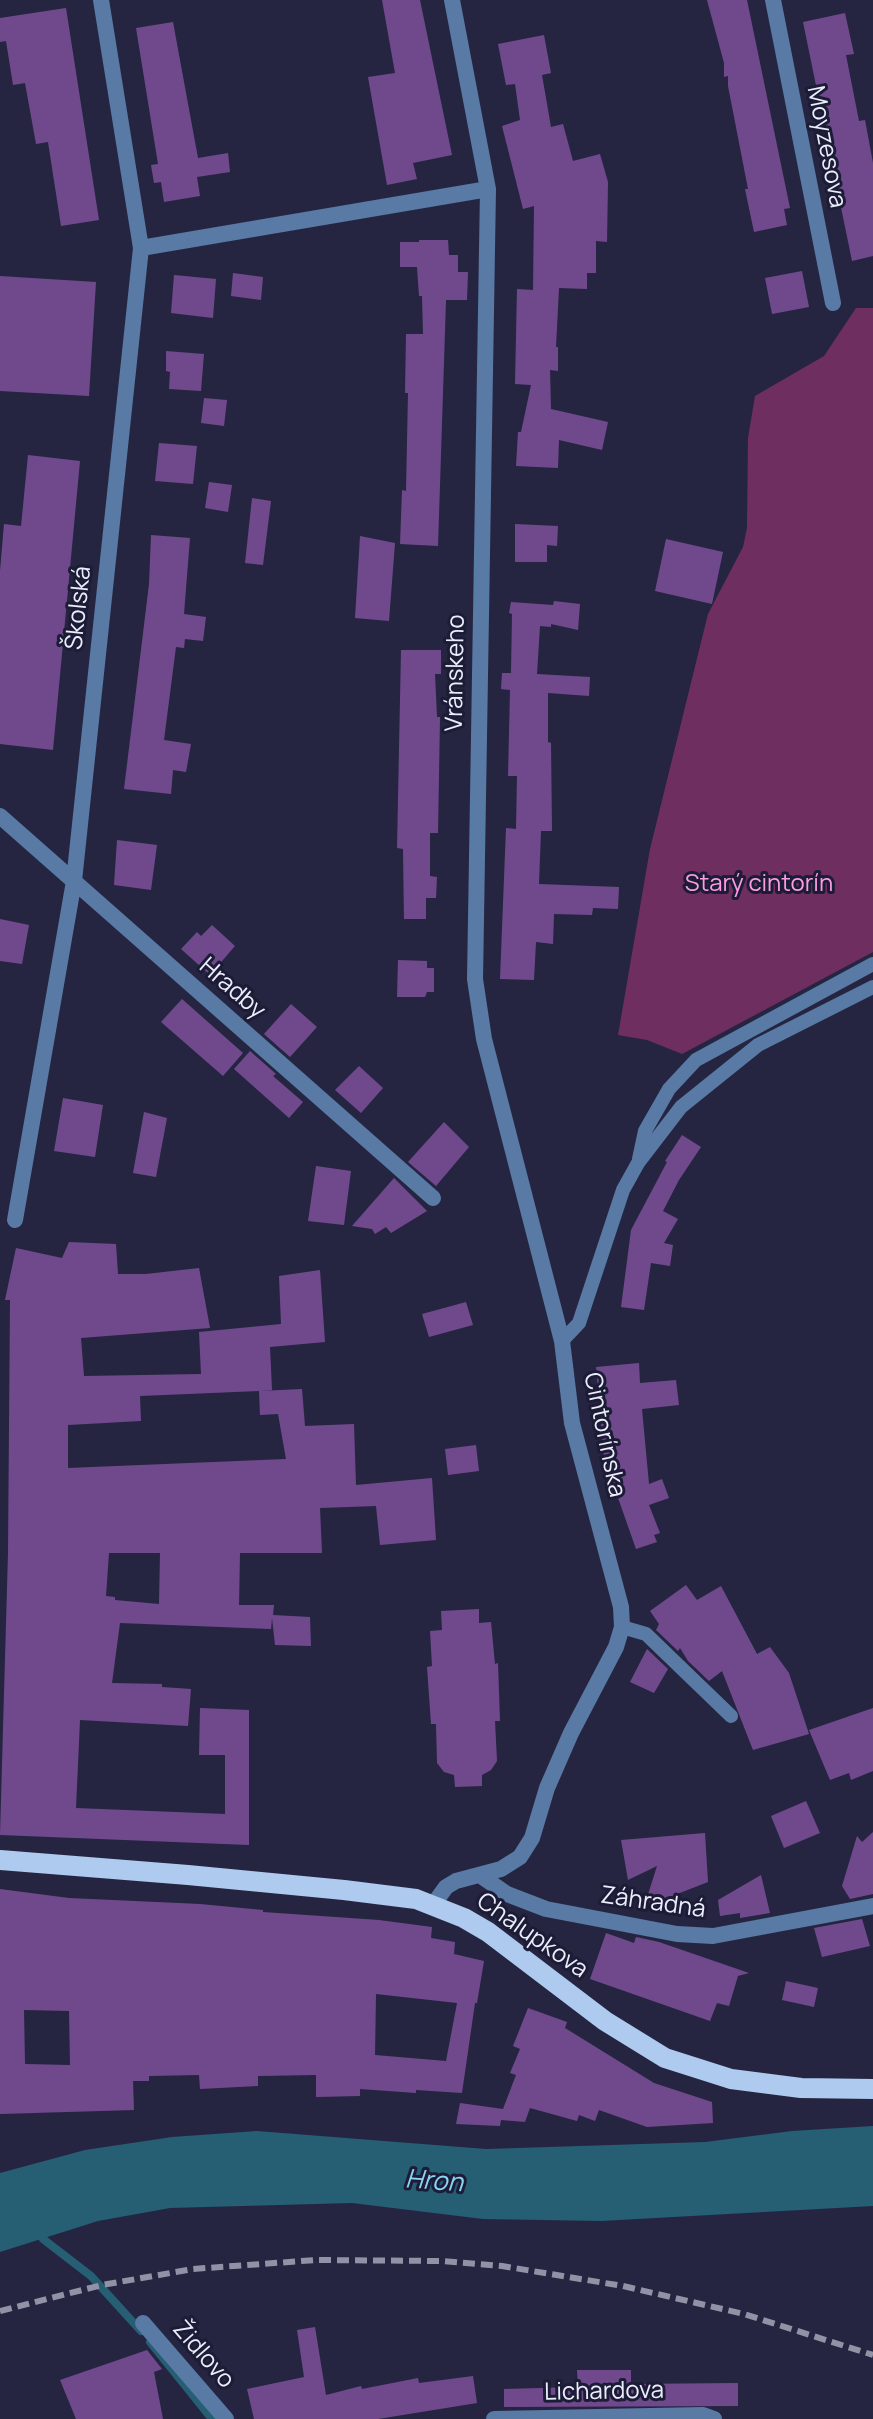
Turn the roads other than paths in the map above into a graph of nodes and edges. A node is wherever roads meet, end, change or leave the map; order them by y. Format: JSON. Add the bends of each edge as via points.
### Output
{"nodes":[{"id":1,"x":101,"y":0,"type":"edge"},
{"id":2,"x":452,"y":0,"type":"edge"},
{"id":3,"x":773,"y":0,"type":"edge"},
{"id":4,"x":488,"y":189,"type":"junction"},
{"id":5,"x":141,"y":248,"type":"junction"},
{"id":6,"x":833,"y":303,"type":"dead end"},
{"id":7,"x":0,"y":816,"type":"edge"},
{"id":8,"x":74,"y":881,"type":"junction"},
{"id":9,"x":873,"y":964,"type":"edge"},
{"id":10,"x":873,"y":987,"type":"edge"},
{"id":11,"x":638,"y":1163,"type":"junction"},
{"id":12,"x":433,"y":1198,"type":"dead end"},
{"id":13,"x":15,"y":1220,"type":"dead end"},
{"id":14,"x":562,"y":1341,"type":"junction"},
{"id":15,"x":622,"y":1627,"type":"junction"},
{"id":16,"x":731,"y":1716,"type":"dead end"},
{"id":17,"x":0,"y":1860,"type":"edge"},
{"id":18,"x":481,"y":1876,"type":"junction"},
{"id":19,"x":433,"y":1905,"type":"junction"},
{"id":20,"x":873,"y":1906,"type":"edge"},
{"id":21,"x":873,"y":2089,"type":"edge"},
{"id":22,"x":143,"y":2323,"type":"dead end"},
{"id":23,"x":226,"y":2419,"type":"edge"},
{"id":24,"x":494,"y":2419,"type":"edge"},
{"id":25,"x":714,"y":2419,"type":"edge"}],
"edges":[{"from":1,"to":5,"type":"street","name":"Školská"},
{"from":2,"to":4,"type":"street","name":"Vránskeho"},
{"from":3,"to":6,"type":"street","name":"Moyzesova"},
{"from":4,"to":5,"type":"street"},
{"from":4,"to":14,"type":"street","name":"Vránskeho","via":[[475,979],[484,1039]]},
{"from":5,"to":8,"type":"street","name":"Školská"},
{"from":7,"to":8,"type":"street","name":"Hradby"},
{"from":8,"to":12,"type":"street","name":"Hradby"},
{"from":8,"to":13,"type":"street","name":"Školská"},
{"from":9,"to":11,"type":"lane","via":[[696,1060],[669,1089],[651,1120]]},
{"from":10,"to":11,"type":"lane","via":[[758,1045],[681,1107]]},
{"from":11,"to":14,"type":"lane","via":[[623,1190],[579,1323]]},
{"from":14,"to":15,"type":"street","name":"Cintorínska","via":[[572,1423]]},
{"from":15,"to":16,"type":"lane","via":[[646,1634]]},
{"from":15,"to":18,"type":"street","via":[[547,1788],[532,1838],[520,1857]]},
{"from":17,"to":19,"type":"main road","name":"Chalupkova","via":[[393,1895]]},
{"from":18,"to":19,"type":"street","via":[[446,1887]]},
{"from":18,"to":20,"type":"street","name":"Záhradná","via":[[507,1894],[546,1909],[677,1934],[713,1936]]},
{"from":19,"to":21,"type":"main road","name":"Chalupkova","via":[[488,1932],[605,2021],[665,2058],[731,2079],[801,2088]]},
{"from":22,"to":23,"type":"street","name":"Židlovo"},
{"from":24,"to":25,"type":"street","name":"Lichardova"}]}
